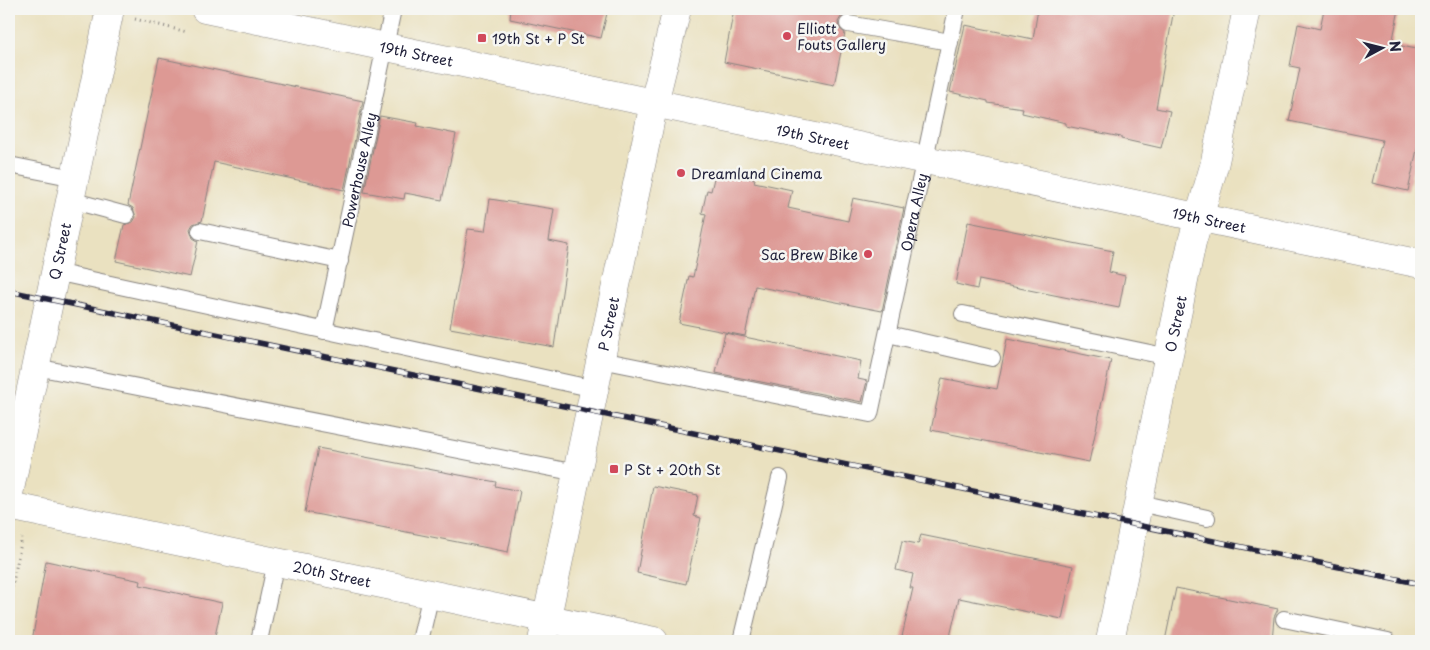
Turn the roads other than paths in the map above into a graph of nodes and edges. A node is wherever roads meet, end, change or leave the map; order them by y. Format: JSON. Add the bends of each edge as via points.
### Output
{"nodes":[{"id":1,"x":110,"y":9,"type":"edge"},
{"id":2,"x":205,"y":9,"type":"edge"},
{"id":3,"x":393,"y":9,"type":"edge"},
{"id":4,"x":677,"y":9,"type":"edge"},
{"id":5,"x":957,"y":9,"type":"edge"},
{"id":6,"x":1247,"y":9,"type":"edge"},
{"id":7,"x":848,"y":24,"type":"dead end"},
{"id":8,"x":950,"y":42,"type":"junction"},
{"id":9,"x":385,"y":47,"type":"junction"},
{"id":10,"x":654,"y":103,"type":"junction"},
{"id":11,"x":925,"y":160,"type":"junction"},
{"id":12,"x":9,"y":165,"type":"edge"},
{"id":13,"x":72,"y":189,"type":"junction"},
{"id":14,"x":126,"y":215,"type":"dead end"},
{"id":15,"x":1199,"y":218,"type":"junction"},
{"id":16,"x":200,"y":231,"type":"dead end"},
{"id":17,"x":340,"y":261,"type":"junction"},
{"id":18,"x":1421,"y":264,"type":"edge"},
{"id":19,"x":55,"y":272,"type":"junction"},
{"id":20,"x":963,"y":314,"type":"dead end"},
{"id":21,"x":324,"y":331,"type":"junction"},
{"id":22,"x":888,"y":334,"type":"junction"},
{"id":23,"x":1170,"y":357,"type":"junction"},
{"id":24,"x":992,"y":358,"type":"dead end"},
{"id":25,"x":601,"y":360,"type":"junction"},
{"id":26,"x":36,"y":368,"type":"junction"},
{"id":27,"x":595,"y":389,"type":"junction"},
{"id":28,"x":577,"y":473,"type":"junction"},
{"id":29,"x":780,"y":478,"type":"dead end"},
{"id":30,"x":9,"y":494,"type":"edge"},
{"id":31,"x":1139,"y":503,"type":"junction"},
{"id":32,"x":9,"y":506,"type":"edge"},
{"id":33,"x":1207,"y":518,"type":"dead end"},
{"id":34,"x":276,"y":562,"type":"junction"},
{"id":35,"x":431,"y":594,"type":"junction"},
{"id":36,"x":1284,"y":619,"type":"dead end"},
{"id":37,"x":545,"y":630,"type":"edge"},
{"id":38,"x":1390,"y":640,"type":"edge"},
{"id":39,"x":260,"y":641,"type":"edge"},
{"id":40,"x":420,"y":641,"type":"edge"},
{"id":41,"x":654,"y":641,"type":"edge"},
{"id":42,"x":741,"y":641,"type":"edge"},
{"id":43,"x":1110,"y":641,"type":"edge"}],
"edges":[{"from":1,"to":13,"type":"main road","name":"Q Street"},
{"from":2,"to":9,"type":"main road","name":"19th Street"},
{"from":3,"to":9,"type":"lane","name":"Powerhouse Alley"},
{"from":4,"to":10,"type":"main road","name":"P Street"},
{"from":5,"to":8,"type":"lane","name":"Opera Alley"},
{"from":6,"to":15,"type":"main road","name":"O Street","via":[[1214,166]]},
{"from":7,"to":8,"type":"lane"},
{"from":8,"to":11,"type":"lane","name":"Opera Alley"},
{"from":9,"to":10,"type":"main road","name":"19th Street"},
{"from":9,"to":17,"type":"lane","name":"Powerhouse Alley"},
{"from":10,"to":11,"type":"main road","name":"19th Street"},
{"from":10,"to":25,"type":"main road","name":"P Street"},
{"from":11,"to":15,"type":"main road","name":"19th Street"},
{"from":11,"to":22,"type":"lane","name":"Opera Alley"},
{"from":12,"to":13,"type":"lane"},
{"from":13,"to":14,"type":"lane"},
{"from":13,"to":19,"type":"main road","name":"Q Street"},
{"from":15,"to":18,"type":"main road","name":"19th Street"},
{"from":15,"to":23,"type":"main road","name":"O Street"},
{"from":16,"to":17,"type":"lane"},
{"from":17,"to":21,"type":"lane","name":"Powerhouse Alley"},
{"from":19,"to":21,"type":"lane"},
{"from":19,"to":26,"type":"main road","name":"Q Street"},
{"from":20,"to":23,"type":"lane"},
{"from":21,"to":27,"type":"lane"},
{"from":22,"to":24,"type":"lane"},
{"from":22,"to":25,"type":"lane","name":"Opera Alley","via":[[870,414]]},
{"from":23,"to":31,"type":"main road","name":"O Street"},
{"from":25,"to":27,"type":"main road","name":"P Street"},
{"from":26,"to":28,"type":"lane"},
{"from":26,"to":30,"type":"main road","name":"Q Street"},
{"from":27,"to":28,"type":"main road","name":"P Street"},
{"from":28,"to":37,"type":"main road","name":"P Street"},
{"from":29,"to":42,"type":"lane"},
{"from":31,"to":33,"type":"lane"},
{"from":31,"to":43,"type":"main road","name":"O Street"},
{"from":32,"to":34,"type":"main road","name":"20th Street"},
{"from":34,"to":35,"type":"main road","name":"20th Street"},
{"from":34,"to":39,"type":"lane"},
{"from":35,"to":37,"type":"main road","name":"20th Street"},
{"from":35,"to":40,"type":"lane"},
{"from":36,"to":38,"type":"lane"},
{"from":37,"to":41,"type":"main road","name":"20th Street"}]}
